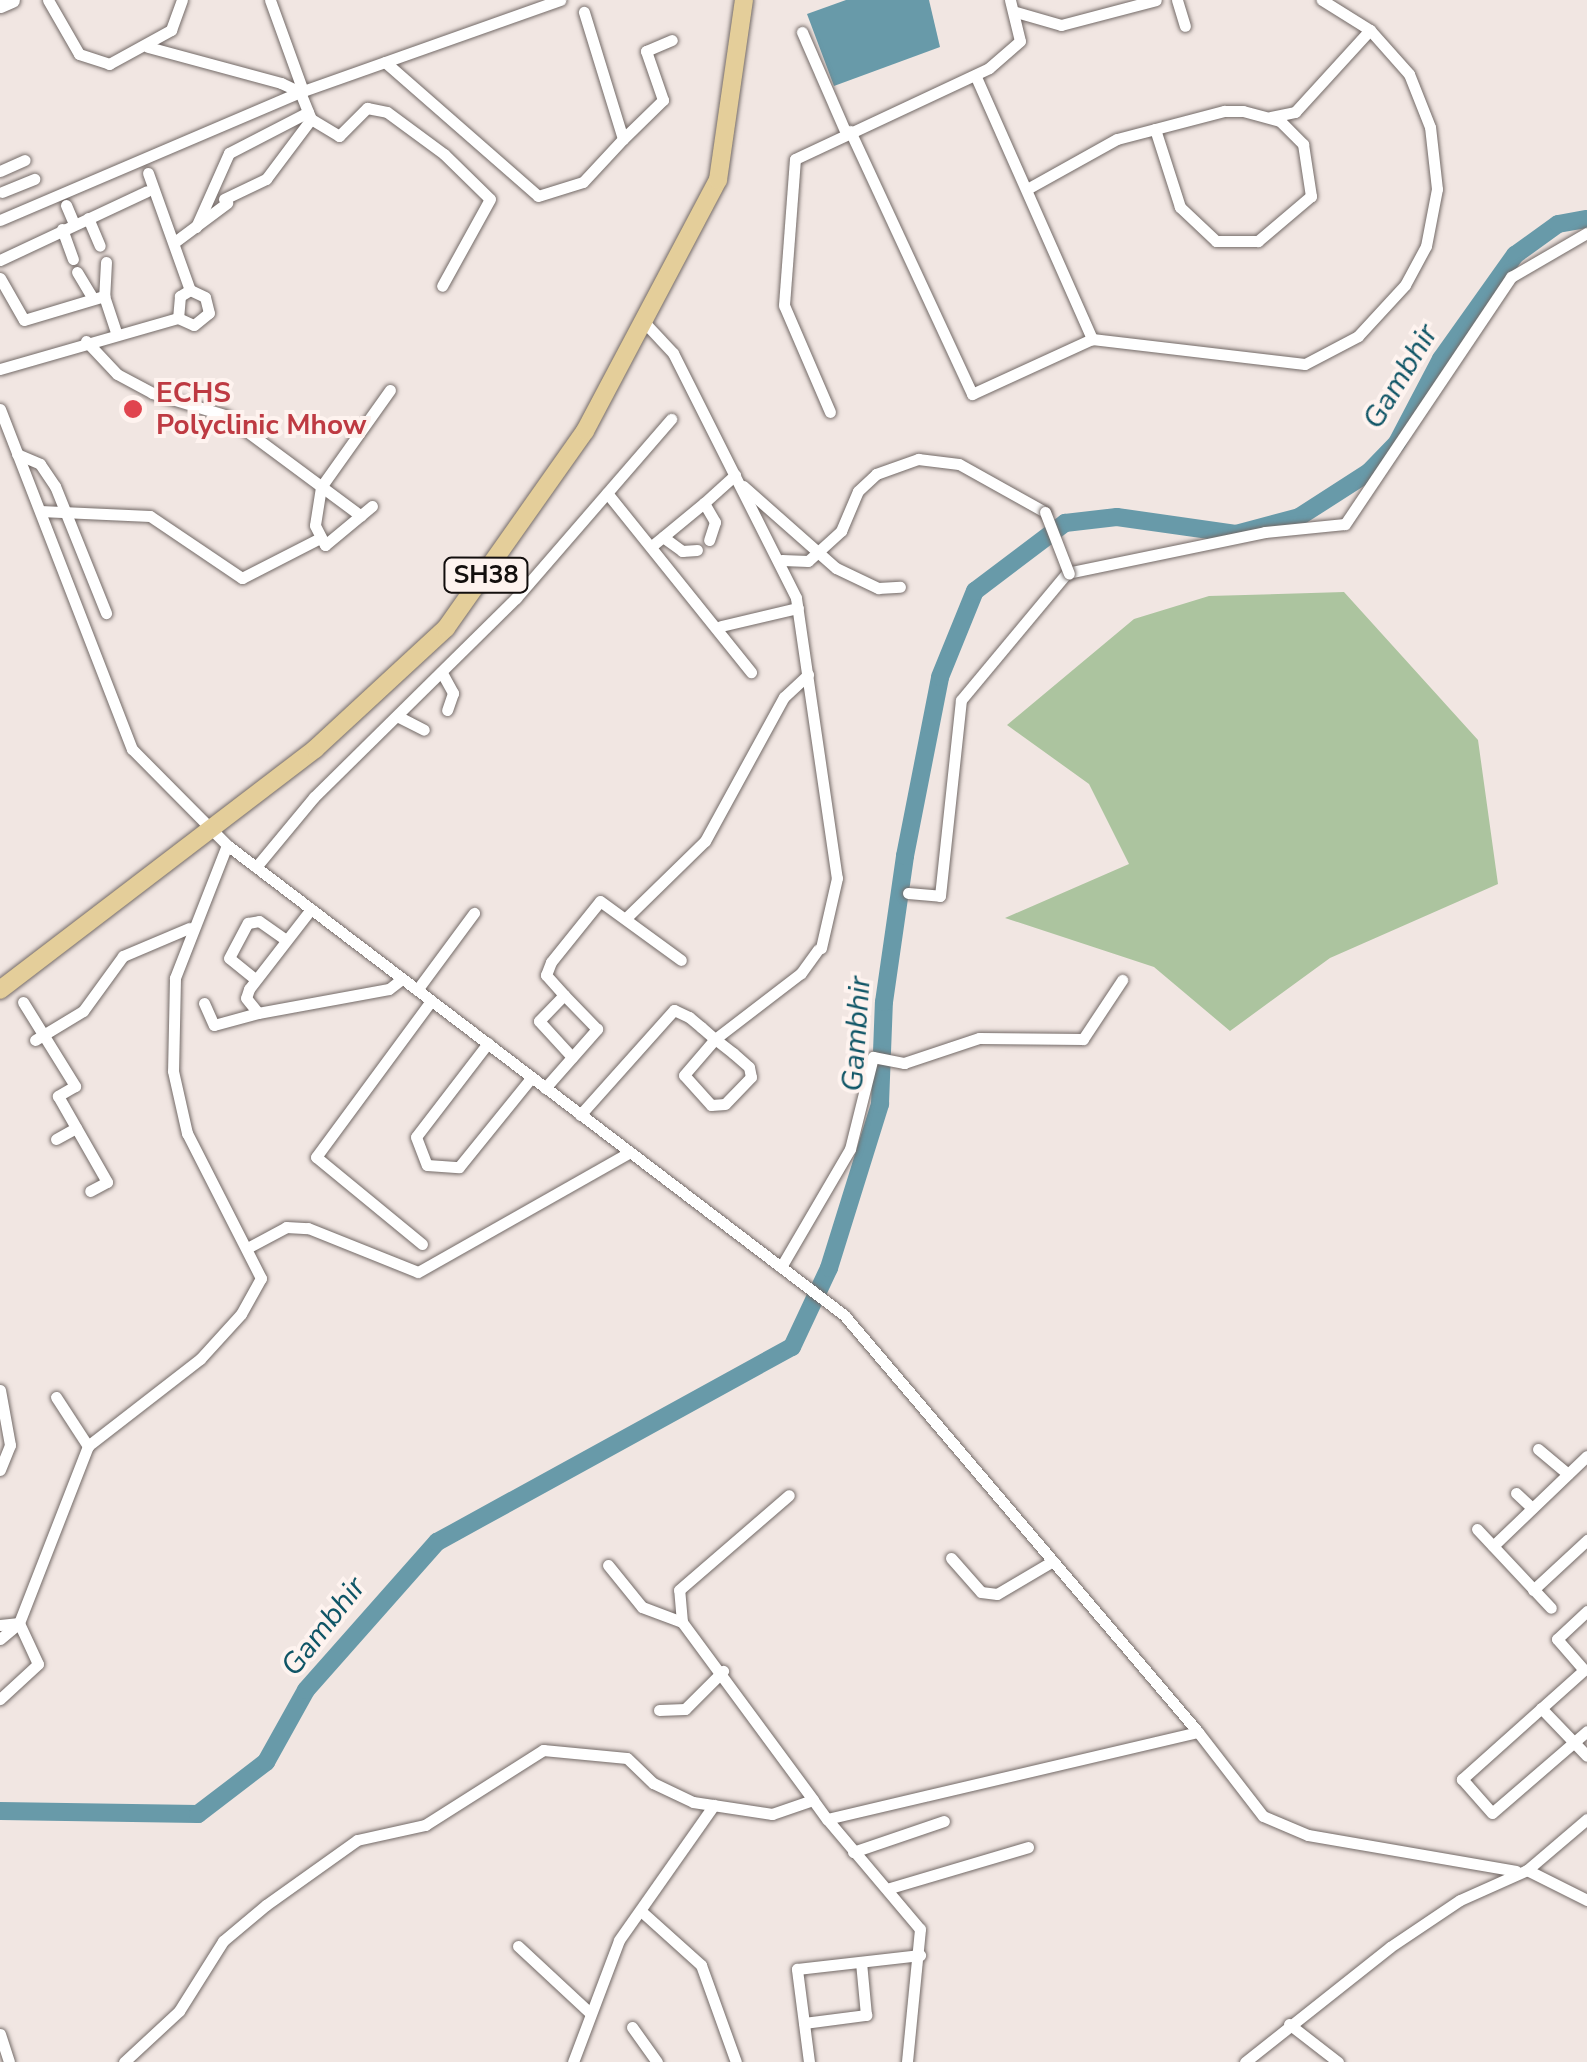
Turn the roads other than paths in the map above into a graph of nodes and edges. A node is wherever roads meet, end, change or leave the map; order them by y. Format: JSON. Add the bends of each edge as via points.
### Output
{"nodes":[{"id":1,"x":12,"y":0,"type":"edge"},
{"id":2,"x":48,"y":0,"type":"edge"},
{"id":3,"x":182,"y":0,"type":"edge"},
{"id":4,"x":270,"y":0,"type":"edge"},
{"id":5,"x":560,"y":0,"type":"edge"},
{"id":6,"x":744,"y":0,"type":"edge"},
{"id":7,"x":1156,"y":0,"type":"edge"},
{"id":8,"x":1177,"y":0,"type":"edge"},
{"id":9,"x":1322,"y":0,"type":"edge"},
{"id":10,"x":0,"y":5,"type":"edge"},
{"id":11,"x":1013,"y":6,"type":"edge"},
{"id":12,"x":584,"y":12,"type":"dead end"},
{"id":13,"x":1185,"y":26,"type":"dead end"},
{"id":14,"x":1370,"y":30,"type":"junction"},
{"id":15,"x":802,"y":32,"type":"dead end"},
{"id":16,"x":672,"y":40,"type":"dead end"},
{"id":17,"x":148,"y":47,"type":"junction"},
{"id":18,"x":385,"y":62,"type":"junction"},
{"id":19,"x":976,"y":77,"type":"junction"},
{"id":20,"x":301,"y":91,"type":"junction"},
{"id":21,"x":309,"y":115,"type":"junction"},
{"id":22,"x":1271,"y":117,"type":"junction"},
{"id":23,"x":1155,"y":129,"type":"junction"},
{"id":24,"x":848,"y":132,"type":"junction"},
{"id":25,"x":623,"y":139,"type":"junction"},
{"id":26,"x":26,"y":160,"type":"dead end"},
{"id":27,"x":0,"y":171,"type":"edge"},
{"id":28,"x":148,"y":173,"type":"dead end"},
{"id":29,"x":34,"y":179,"type":"dead end"},
{"id":30,"x":1026,"y":189,"type":"junction"},
{"id":31,"x":1,"y":190,"type":"edge"},
{"id":32,"x":147,"y":191,"type":"dead end"},
{"id":33,"x":66,"y":205,"type":"dead end"},
{"id":34,"x":5,"y":218,"type":"edge"},
{"id":35,"x":88,"y":218,"type":"junction"},
{"id":36,"x":68,"y":226,"type":"junction"},
{"id":37,"x":196,"y":228,"type":"junction"},
{"id":38,"x":1587,"y":233,"type":"edge"},
{"id":39,"x":176,"y":241,"type":"junction"},
{"id":40,"x":100,"y":246,"type":"dead end"},
{"id":41,"x":0,"y":260,"type":"edge"},
{"id":42,"x":106,"y":262,"type":"dead end"},
{"id":43,"x":0,"y":278,"type":"edge"},
{"id":44,"x":442,"y":286,"type":"dead end"},
{"id":45,"x":190,"y":290,"type":"junction"},
{"id":46,"x":98,"y":297,"type":"junction"},
{"id":47,"x":178,"y":318,"type":"junction"},
{"id":48,"x":644,"y":323,"type":"junction"},
{"id":49,"x":116,"y":336,"type":"junction"},
{"id":50,"x":1092,"y":340,"type":"junction"},
{"id":51,"x":86,"y":342,"type":"junction"},
{"id":52,"x":0,"y":369,"type":"edge"},
{"id":53,"x":390,"y":390,"type":"dead end"},
{"id":54,"x":0,"y":409,"type":"edge"},
{"id":55,"x":830,"y":412,"type":"dead end"},
{"id":56,"x":671,"y":419,"type":"dead end"},
{"id":57,"x":18,"y":454,"type":"junction"},
{"id":58,"x":737,"y":480,"type":"junction"},
{"id":59,"x":321,"y":487,"type":"junction"},
{"id":60,"x":607,"y":493,"type":"junction"},
{"id":61,"x":704,"y":503,"type":"junction"},
{"id":62,"x":372,"y":506,"type":"dead end"},
{"id":63,"x":40,"y":511,"type":"junction"},
{"id":64,"x":66,"y":513,"type":"junction"},
{"id":65,"x":361,"y":516,"type":"junction"},
{"id":66,"x":320,"y":538,"type":"junction"},
{"id":67,"x":709,"y":540,"type":"dead end"},
{"id":68,"x":658,"y":541,"type":"junction"},
{"id":69,"x":697,"y":550,"type":"dead end"},
{"id":70,"x":817,"y":554,"type":"junction"},
{"id":71,"x":782,"y":560,"type":"junction"},
{"id":72,"x":1069,"y":574,"type":"dead end"},
{"id":73,"x":900,"y":586,"type":"dead end"},
{"id":74,"x":798,"y":608,"type":"junction"},
{"id":75,"x":106,"y":613,"type":"dead end"},
{"id":76,"x":721,"y":626,"type":"junction"},
{"id":77,"x":751,"y":672,"type":"dead end"},
{"id":78,"x":442,"y":673,"type":"junction"},
{"id":79,"x":808,"y":675,"type":"junction"},
{"id":80,"x":447,"y":710,"type":"dead end"},
{"id":81,"x":397,"y":716,"type":"junction"},
{"id":82,"x":424,"y":730,"type":"dead end"},
{"id":83,"x":210,"y":828,"type":"junction"},
{"id":84,"x":227,"y":846,"type":"junction"},
{"id":85,"x":256,"y":867,"type":"junction"},
{"id":86,"x":908,"y":893,"type":"dead end"},
{"id":87,"x":310,"y":910,"type":"junction"},
{"id":88,"x":474,"y":914,"type":"dead end"},
{"id":89,"x":626,"y":918,"type":"junction"},
{"id":90,"x":189,"y":928,"type":"junction"},
{"id":91,"x":286,"y":940,"type":"junction"},
{"id":92,"x":681,"y":960,"type":"dead end"},
{"id":93,"x":255,"y":979,"type":"junction"},
{"id":94,"x":402,"y":979,"type":"junction"},
{"id":95,"x":1122,"y":980,"type":"dead end"},
{"id":96,"x":0,"y":990,"type":"edge"},
{"id":97,"x":417,"y":990,"type":"junction"},
{"id":98,"x":564,"y":996,"type":"junction"},
{"id":99,"x":431,"y":1001,"type":"junction"},
{"id":100,"x":23,"y":1002,"type":"dead end"},
{"id":101,"x":204,"y":1003,"type":"dead end"},
{"id":102,"x":258,"y":1013,"type":"junction"},
{"id":103,"x":40,"y":1038,"type":"junction"},
{"id":104,"x":715,"y":1038,"type":"junction"},
{"id":105,"x":488,"y":1044,"type":"junction"},
{"id":106,"x":572,"y":1057,"type":"junction"},
{"id":107,"x":530,"y":1078,"type":"junction"},
{"id":108,"x":544,"y":1088,"type":"junction"},
{"id":109,"x":580,"y":1115,"type":"junction"},
{"id":110,"x":76,"y":1128,"type":"junction"},
{"id":111,"x":56,"y":1139,"type":"dead end"},
{"id":112,"x":628,"y":1153,"type":"junction"},
{"id":113,"x":90,"y":1191,"type":"dead end"},
{"id":114,"x":422,"y":1244,"type":"dead end"},
{"id":115,"x":251,"y":1246,"type":"junction"},
{"id":116,"x":781,"y":1267,"type":"junction"},
{"id":117,"x":0,"y":1390,"type":"edge"},
{"id":118,"x":56,"y":1397,"type":"dead end"},
{"id":119,"x":88,"y":1446,"type":"junction"},
{"id":120,"x":1538,"y":1449,"type":"dead end"},
{"id":121,"x":1587,"y":1456,"type":"edge"},
{"id":122,"x":0,"y":1470,"type":"edge"},
{"id":123,"x":1568,"y":1474,"type":"junction"},
{"id":124,"x":1516,"y":1492,"type":"dead end"},
{"id":125,"x":789,"y":1494,"type":"dead end"},
{"id":126,"x":1532,"y":1508,"type":"junction"},
{"id":127,"x":1477,"y":1529,"type":"dead end"},
{"id":128,"x":1587,"y":1540,"type":"edge"},
{"id":129,"x":1493,"y":1546,"type":"junction"},
{"id":130,"x":951,"y":1558,"type":"dead end"},
{"id":131,"x":1048,"y":1564,"type":"junction"},
{"id":132,"x":608,"y":1565,"type":"dead end"},
{"id":133,"x":1534,"y":1590,"type":"junction"},
{"id":134,"x":1551,"y":1608,"type":"dead end"},
{"id":135,"x":1587,"y":1612,"type":"edge"},
{"id":136,"x":19,"y":1622,"type":"junction"},
{"id":137,"x":682,"y":1622,"type":"junction"},
{"id":138,"x":0,"y":1625,"type":"edge"},
{"id":139,"x":0,"y":1639,"type":"edge"},
{"id":140,"x":1586,"y":1669,"type":"edge"},
{"id":141,"x":723,"y":1671,"type":"junction"},
{"id":142,"x":0,"y":1699,"type":"edge"},
{"id":143,"x":1541,"y":1708,"type":"junction"},
{"id":144,"x":659,"y":1710,"type":"dead end"},
{"id":145,"x":1198,"y":1732,"type":"junction"},
{"id":146,"x":1587,"y":1732,"type":"edge"},
{"id":147,"x":1574,"y":1742,"type":"junction"},
{"id":148,"x":1587,"y":1756,"type":"edge"},
{"id":149,"x":813,"y":1800,"type":"junction"},
{"id":150,"x":714,"y":1805,"type":"junction"},
{"id":151,"x":827,"y":1820,"type":"junction"},
{"id":152,"x":944,"y":1821,"type":"dead end"},
{"id":153,"x":1584,"y":1826,"type":"edge"},
{"id":154,"x":1028,"y":1847,"type":"dead end"},
{"id":155,"x":852,"y":1852,"type":"junction"},
{"id":156,"x":1521,"y":1871,"type":"junction"},
{"id":157,"x":890,"y":1888,"type":"junction"},
{"id":158,"x":1587,"y":1900,"type":"edge"},
{"id":159,"x":641,"y":1911,"type":"junction"},
{"id":160,"x":518,"y":1946,"type":"dead end"},
{"id":161,"x":920,"y":1956,"type":"junction"},
{"id":162,"x":861,"y":1962,"type":"junction"},
{"id":163,"x":590,"y":2013,"type":"junction"},
{"id":164,"x":804,"y":2022,"type":"junction"},
{"id":165,"x":1289,"y":2024,"type":"junction"},
{"id":166,"x":632,"y":2028,"type":"dead end"},
{"id":167,"x":0,"y":2034,"type":"edge"},
{"id":168,"x":576,"y":2060,"type":"edge"},
{"id":169,"x":9,"y":2062,"type":"edge"},
{"id":170,"x":124,"y":2062,"type":"edge"},
{"id":171,"x":656,"y":2062,"type":"edge"},
{"id":172,"x":736,"y":2062,"type":"edge"},
{"id":173,"x":809,"y":2062,"type":"edge"},
{"id":174,"x":907,"y":2062,"type":"edge"},
{"id":175,"x":1245,"y":2062,"type":"edge"},
{"id":176,"x":1338,"y":2062,"type":"edge"}],
"edges":[{"from":1,"to":10,"type":"street"},
{"from":2,"to":17,"type":"street","via":[[79,54],[94,62],[108,64]]},
{"from":3,"to":17,"type":"street","via":[[178,20]]},
{"from":4,"to":20,"type":"street"},
{"from":5,"to":18,"type":"street"},
{"from":6,"to":48,"type":"main road","number":"SH38","via":[[718,180]]},
{"from":7,"to":11,"type":"street","via":[[1075,24],[1043,24]]},
{"from":8,"to":13,"type":"street"},
{"from":9,"to":14,"type":"street"},
{"from":11,"to":19,"type":"street","via":[[1020,42]]},
{"from":12,"to":25,"type":"street"},
{"from":14,"to":22,"type":"street","via":[[1295,112]]},
{"from":14,"to":50,"type":"street","via":[[1418,92],[1437,172],[1426,246],[1392,302],[1358,336],[1304,364]]},
{"from":15,"to":24,"type":"street"},
{"from":16,"to":25,"type":"street","via":[[646,51],[663,100]]},
{"from":17,"to":20,"type":"street"},
{"from":18,"to":20,"type":"street"},
{"from":18,"to":25,"type":"street","via":[[538,196],[583,182]]},
{"from":19,"to":24,"type":"street"},
{"from":19,"to":30,"type":"street"},
{"from":20,"to":21,"type":"street"},
{"from":20,"to":34,"type":"street"},
{"from":21,"to":37,"type":"street","via":[[266,179]]},
{"from":21,"to":37,"type":"street","via":[[229,153]]},
{"from":21,"to":44,"type":"street","via":[[339,136],[367,108],[387,112],[490,199]]},
{"from":22,"to":23,"type":"street","via":[[1224,112]]},
{"from":22,"to":23,"type":"street","via":[[1303,144],[1310,196],[1285,223],[1244,246],[1216,241],[1189,221]]},
{"from":23,"to":30,"type":"street","via":[[1116,139]]},
{"from":24,"to":50,"type":"street","via":[[972,394]]},
{"from":24,"to":55,"type":"street","via":[[795,159],[788,203],[784,304]]},
{"from":26,"to":27,"type":"street"},
{"from":28,"to":39,"type":"street"},
{"from":29,"to":31,"type":"street"},
{"from":30,"to":50,"type":"street"},
{"from":31,"to":34,"type":"street"},
{"from":32,"to":35,"type":"street"},
{"from":33,"to":36,"type":"street"},
{"from":35,"to":36,"type":"street"},
{"from":35,"to":40,"type":"street"},
{"from":36,"to":41,"type":"street"},
{"from":36,"to":46,"type":"street","via":[[75,266]]},
{"from":37,"to":39,"type":"street"},
{"from":38,"to":86,"type":"street","via":[[1511,276],[1345,524],[1265,532],[1067,574],[961,700],[940,896]]},
{"from":39,"to":45,"type":"street"},
{"from":42,"to":46,"type":"street"},
{"from":43,"to":46,"type":"street","via":[[24,320]]},
{"from":45,"to":47,"type":"street","via":[[180,296]]},
{"from":45,"to":47,"type":"street","via":[[205,297],[209,313],[194,326]]},
{"from":46,"to":49,"type":"street"},
{"from":47,"to":49,"type":"street"},
{"from":48,"to":58,"type":"street","via":[[673,353]]},
{"from":48,"to":83,"type":"main road","number":"SH38","via":[[532,513],[446,628],[315,749]]},
{"from":49,"to":51,"type":"street"},
{"from":51,"to":52,"type":"street"},
{"from":51,"to":59,"type":"street","via":[[118,374],[152,393],[225,414]]},
{"from":53,"to":59,"type":"street"},
{"from":54,"to":57,"type":"street"},
{"from":56,"to":60,"type":"street"},
{"from":57,"to":63,"type":"street"},
{"from":57,"to":64,"type":"street","via":[[40,464]]},
{"from":58,"to":61,"type":"street"},
{"from":58,"to":70,"type":"street","via":[[783,514]]},
{"from":58,"to":71,"type":"street"},
{"from":59,"to":65,"type":"street","via":[[336,490]]},
{"from":59,"to":66,"type":"street","via":[[314,525]]},
{"from":60,"to":68,"type":"street"},
{"from":60,"to":78,"type":"street"},
{"from":61,"to":67,"type":"street","via":[[716,522]]},
{"from":61,"to":68,"type":"street"},
{"from":62,"to":65,"type":"street"},
{"from":63,"to":64,"type":"street"},
{"from":63,"to":83,"type":"street","via":[[132,749]]},
{"from":64,"to":66,"type":"street","via":[[150,516],[242,578]]},
{"from":64,"to":75,"type":"street"},
{"from":65,"to":66,"type":"street","via":[[325,545]]},
{"from":68,"to":69,"type":"street"},
{"from":68,"to":76,"type":"street"},
{"from":70,"to":71,"type":"street","via":[[800,566]]},
{"from":70,"to":72,"type":"street","bridge":true,"via":[[842,531],[858,492],[876,474],[918,459],[959,464],[1044,512]]},
{"from":70,"to":73,"type":"street","via":[[878,588]]},
{"from":71,"to":74,"type":"street"},
{"from":74,"to":76,"type":"street"},
{"from":74,"to":79,"type":"street"},
{"from":76,"to":77,"type":"street"},
{"from":78,"to":80,"type":"street","via":[[453,692]]},
{"from":78,"to":81,"type":"street"},
{"from":79,"to":89,"type":"street","via":[[784,698],[705,841]]},
{"from":79,"to":104,"type":"street","via":[[837,878],[819,949],[801,973]]},
{"from":81,"to":82,"type":"street"},
{"from":81,"to":85,"type":"street"},
{"from":83,"to":84,"type":"street"},
{"from":83,"to":96,"type":"main road","number":"SH38"},
{"from":84,"to":85,"type":"street"},
{"from":84,"to":90,"type":"street"},
{"from":85,"to":87,"type":"street"},
{"from":87,"to":91,"type":"street"},
{"from":87,"to":94,"type":"street"},
{"from":88,"to":97,"type":"street"},
{"from":89,"to":92,"type":"street"},
{"from":89,"to":98,"type":"street","via":[[600,901],[550,962],[546,974]]},
{"from":90,"to":103,"type":"street","via":[[123,956],[83,1011]]},
{"from":90,"to":115,"type":"street","via":[[173,995],[173,1071],[187,1133]]},
{"from":91,"to":93,"type":"street"},
{"from":91,"to":93,"type":"street","via":[[260,921],[248,922],[229,958]]},
{"from":93,"to":102,"type":"street","via":[[246,998]]},
{"from":94,"to":97,"type":"street"},
{"from":94,"to":102,"type":"street","via":[[390,988]]},
{"from":95,"to":116,"type":"street","via":[[1082,1038],[979,1038],[904,1063],[873,1056],[850,1149]]},
{"from":97,"to":99,"type":"street"},
{"from":98,"to":106,"type":"street","via":[[540,1021]]},
{"from":98,"to":106,"type":"street","via":[[597,1029]]},
{"from":99,"to":105,"type":"street"},
{"from":99,"to":114,"type":"street","via":[[316,1157]]},
{"from":100,"to":103,"type":"street"},
{"from":101,"to":102,"type":"street","via":[[214,1026]]},
{"from":103,"to":110,"type":"street","via":[[76,1086],[58,1096]]},
{"from":104,"to":104,"type":"street","via":[[750,1078],[725,1104],[711,1105],[684,1075]]},
{"from":104,"to":109,"type":"street","via":[[674,1010]]},
{"from":105,"to":107,"type":"street"},
{"from":105,"to":107,"type":"street","via":[[416,1138],[427,1165],[459,1166]]},
{"from":106,"to":108,"type":"street"},
{"from":107,"to":108,"type":"street"},
{"from":108,"to":109,"type":"street"},
{"from":109,"to":112,"type":"street"},
{"from":110,"to":111,"type":"street"},
{"from":110,"to":113,"type":"street","via":[[107,1182]]},
{"from":112,"to":115,"type":"street","via":[[418,1272],[308,1228],[286,1227]]},
{"from":112,"to":116,"type":"street"},
{"from":115,"to":119,"type":"street","via":[[261,1278],[242,1314],[200,1359]]},
{"from":116,"to":131,"type":"street","via":[[844,1315],[933,1413]]},
{"from":117,"to":122,"type":"street","via":[[10,1445]]},
{"from":118,"to":119,"type":"street"},
{"from":119,"to":136,"type":"street"},
{"from":120,"to":123,"type":"street"},
{"from":121,"to":123,"type":"street"},
{"from":123,"to":126,"type":"street"},
{"from":124,"to":126,"type":"street"},
{"from":125,"to":137,"type":"street","via":[[679,1590]]},
{"from":126,"to":129,"type":"street"},
{"from":127,"to":129,"type":"street"},
{"from":128,"to":133,"type":"street"},
{"from":129,"to":133,"type":"street"},
{"from":130,"to":131,"type":"street","via":[[981,1592],[997,1594]]},
{"from":131,"to":145,"type":"street"},
{"from":132,"to":137,"type":"street","via":[[642,1607]]},
{"from":133,"to":134,"type":"street"},
{"from":135,"to":140,"type":"street","via":[[1557,1639]]},
{"from":136,"to":138,"type":"street"},
{"from":136,"to":139,"type":"street"},
{"from":136,"to":142,"type":"street","via":[[38,1664]]},
{"from":137,"to":141,"type":"street"},
{"from":140,"to":143,"type":"street"},
{"from":141,"to":144,"type":"street","via":[[685,1709]]},
{"from":141,"to":149,"type":"street"},
{"from":143,"to":147,"type":"street"},
{"from":143,"to":147,"type":"street","via":[[1462,1779],[1490,1812]]},
{"from":145,"to":151,"type":"street"},
{"from":145,"to":156,"type":"street","via":[[1263,1816],[1308,1835]]},
{"from":146,"to":147,"type":"street"},
{"from":147,"to":148,"type":"street"},
{"from":149,"to":150,"type":"street","via":[[772,1814]]},
{"from":149,"to":151,"type":"street"},
{"from":150,"to":159,"type":"street"},
{"from":150,"to":170,"type":"street","via":[[653,1783],[627,1758],[543,1750],[425,1825],[357,1840],[266,1905],[223,1941],[179,2011]]},
{"from":151,"to":155,"type":"street"},
{"from":152,"to":155,"type":"street"},
{"from":153,"to":156,"type":"street"},
{"from":154,"to":157,"type":"street"},
{"from":155,"to":157,"type":"street"},
{"from":156,"to":158,"type":"street"},
{"from":156,"to":165,"type":"street","via":[[1460,1900]]},
{"from":157,"to":161,"type":"street","via":[[920,1929]]},
{"from":159,"to":163,"type":"street","via":[[619,1940]]},
{"from":159,"to":172,"type":"street","via":[[701,1965]]},
{"from":160,"to":163,"type":"street"},
{"from":161,"to":162,"type":"street"},
{"from":161,"to":174,"type":"street"},
{"from":162,"to":164,"type":"street","via":[[866,2015]]},
{"from":162,"to":164,"type":"street","via":[[798,1969]]},
{"from":163,"to":168,"type":"street"},
{"from":164,"to":173,"type":"street"},
{"from":165,"to":175,"type":"street"},
{"from":165,"to":176,"type":"street"},
{"from":166,"to":171,"type":"street"},
{"from":167,"to":169,"type":"street"}]}
